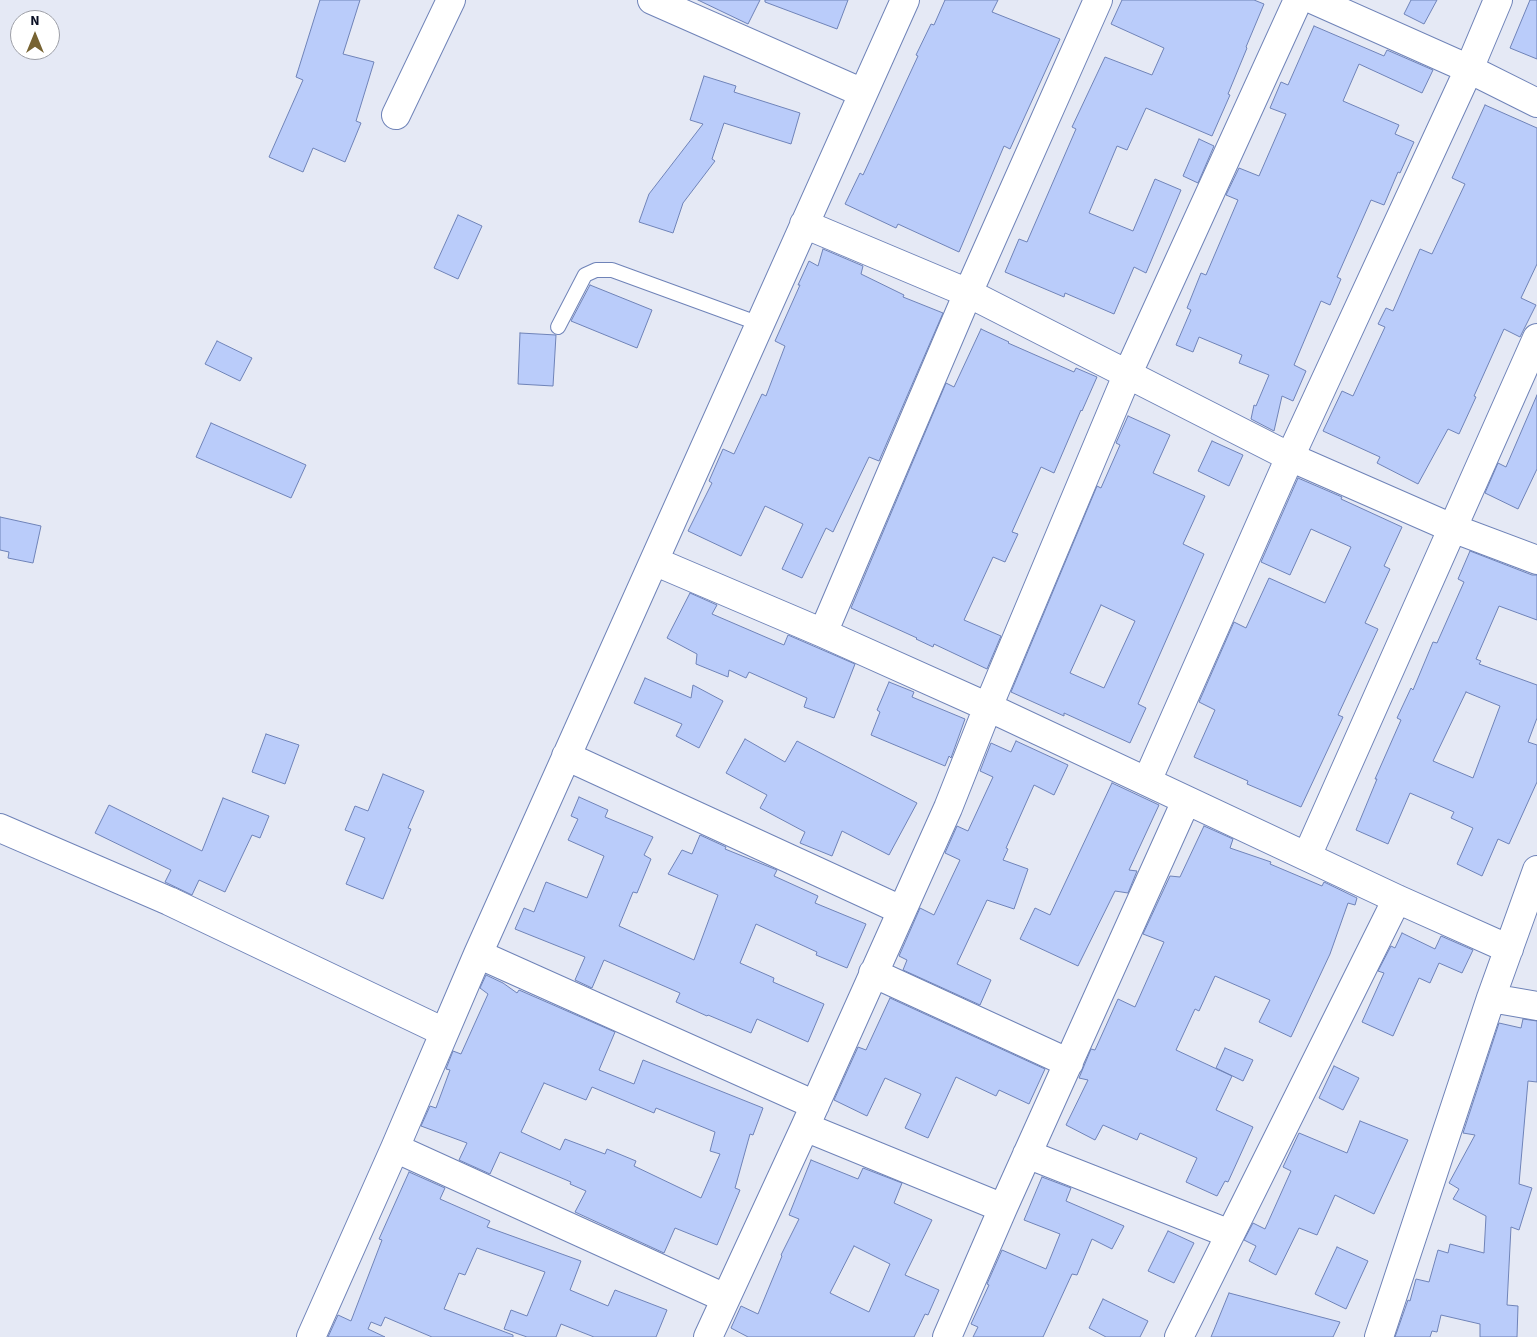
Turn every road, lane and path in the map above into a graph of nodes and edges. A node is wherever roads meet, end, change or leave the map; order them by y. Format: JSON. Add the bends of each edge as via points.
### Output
{"nodes":[{"id":1,"x":451,"y":0,"type":"edge"},
{"id":2,"x":652,"y":0,"type":"edge"},
{"id":3,"x":905,"y":0,"type":"edge"},
{"id":4,"x":1098,"y":0,"type":"edge"},
{"id":5,"x":1298,"y":0,"type":"edge"},
{"id":6,"x":1314,"y":0,"type":"edge"},
{"id":7,"x":1498,"y":0,"type":"edge"},
{"id":8,"x":1468,"y":70,"type":"junction"},
{"id":9,"x":863,"y":93,"type":"junction"},
{"id":10,"x":1537,"y":103,"type":"edge"},
{"id":11,"x":396,"y":115,"type":"dead end"},
{"id":12,"x":804,"y":224,"type":"junction"},
{"id":13,"x":968,"y":293,"type":"junction"},
{"id":14,"x":760,"y":324,"type":"junction"},
{"id":15,"x":558,"y":327,"type":"dead end"},
{"id":16,"x":1537,"y":338,"type":"edge"},
{"id":17,"x":1128,"y":373,"type":"junction"},
{"id":18,"x":1290,"y":456,"type":"junction"},
{"id":19,"x":1452,"y":528,"type":"junction"},
{"id":20,"x":1537,"y":560,"type":"edge"},
{"id":21,"x":654,"y":561,"type":"junction"},
{"id":22,"x":823,"y":632,"type":"junction"},
{"id":23,"x":988,"y":707,"type":"junction"},
{"id":24,"x":566,"y":756,"type":"junction"},
{"id":25,"x":1147,"y":781,"type":"junction"},
{"id":26,"x":1186,"y":800,"type":"junction"},
{"id":27,"x":0,"y":828,"type":"edge"},
{"id":28,"x":1307,"y":856,"type":"junction"},
{"id":29,"x":1537,"y":870,"type":"edge"},
{"id":30,"x":1397,"y":899,"type":"junction"},
{"id":31,"x":901,"y":910,"type":"junction"},
{"id":32,"x":1509,"y":949,"type":"junction"},
{"id":33,"x":478,"y":954,"type":"junction"},
{"id":34,"x":874,"y":973,"type":"junction"},
{"id":35,"x":1491,"y":998,"type":"junction"},
{"id":36,"x":1537,"y":1006,"type":"edge"},
{"id":37,"x":444,"y":1032,"type":"junction"},
{"id":38,"x":1069,"y":1063,"type":"junction"},
{"id":39,"x":810,"y":1116,"type":"junction"},
{"id":40,"x":395,"y":1148,"type":"junction"},
{"id":41,"x":1027,"y":1154,"type":"junction"},
{"id":42,"x":1003,"y":1208,"type":"junction"},
{"id":43,"x":1230,"y":1234,"type":"junction"},
{"id":44,"x":725,"y":1298,"type":"junction"},
{"id":45,"x":312,"y":1336,"type":"edge"},
{"id":46,"x":708,"y":1337,"type":"edge"},
{"id":47,"x":947,"y":1337,"type":"edge"},
{"id":48,"x":1179,"y":1337,"type":"edge"},
{"id":49,"x":1379,"y":1337,"type":"edge"}],
"edges":[{"from":1,"to":11,"type":"street"},
{"from":2,"to":9,"type":"street"},
{"from":3,"to":9,"type":"street"},
{"from":4,"to":13,"type":"street"},
{"from":5,"to":17,"type":"street"},
{"from":6,"to":8,"type":"street"},
{"from":7,"to":8,"type":"street"},
{"from":8,"to":10,"type":"street"},
{"from":8,"to":18,"type":"street"},
{"from":9,"to":12,"type":"street"},
{"from":12,"to":13,"type":"street"},
{"from":12,"to":14,"type":"street"},
{"from":13,"to":17,"type":"street"},
{"from":13,"to":22,"type":"street"},
{"from":14,"to":15,"type":"lane","via":[[612,270],[596,270],[585,275]]},
{"from":14,"to":21,"type":"street"},
{"from":16,"to":19,"type":"street"},
{"from":17,"to":18,"type":"street"},
{"from":17,"to":23,"type":"street"},
{"from":18,"to":19,"type":"street"},
{"from":18,"to":25,"type":"street"},
{"from":19,"to":20,"type":"street"},
{"from":19,"to":28,"type":"street"},
{"from":21,"to":22,"type":"street"},
{"from":21,"to":24,"type":"street"},
{"from":22,"to":23,"type":"street"},
{"from":23,"to":25,"type":"street"},
{"from":23,"to":31,"type":"street","via":[[948,808]]},
{"from":24,"to":31,"type":"street"},
{"from":24,"to":33,"type":"street"},
{"from":25,"to":26,"type":"street"},
{"from":26,"to":28,"type":"street"},
{"from":26,"to":38,"type":"street"},
{"from":27,"to":37,"type":"street","via":[[169,902]]},
{"from":28,"to":30,"type":"street"},
{"from":29,"to":32,"type":"street"},
{"from":30,"to":32,"type":"street"},
{"from":30,"to":43,"type":"street"},
{"from":31,"to":34,"type":"street"},
{"from":32,"to":35,"type":"street"},
{"from":33,"to":37,"type":"street"},
{"from":33,"to":39,"type":"street"},
{"from":34,"to":38,"type":"street"},
{"from":34,"to":39,"type":"street"},
{"from":35,"to":36,"type":"street"},
{"from":35,"to":49,"type":"street"},
{"from":37,"to":40,"type":"street"},
{"from":38,"to":41,"type":"street"},
{"from":39,"to":42,"type":"street"},
{"from":39,"to":44,"type":"street"},
{"from":40,"to":44,"type":"street"},
{"from":40,"to":45,"type":"street"},
{"from":41,"to":42,"type":"street"},
{"from":41,"to":43,"type":"street"},
{"from":42,"to":47,"type":"street"},
{"from":43,"to":48,"type":"street"},
{"from":44,"to":46,"type":"street"}]}
